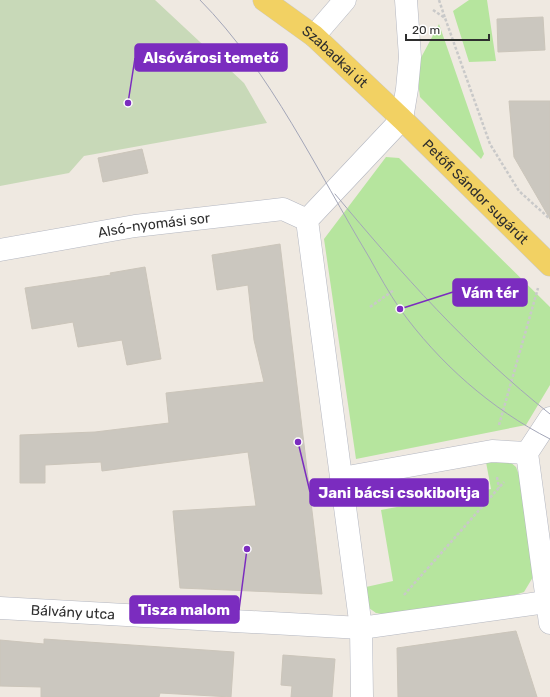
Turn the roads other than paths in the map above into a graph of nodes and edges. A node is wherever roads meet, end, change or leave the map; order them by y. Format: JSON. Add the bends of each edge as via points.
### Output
{"nodes":[{"id":1,"x":264,"y":0,"type":"edge"},
{"id":2,"x":345,"y":0,"type":"edge"},
{"id":3,"x":406,"y":0,"type":"edge"},
{"id":4,"x":314,"y":36,"type":"junction"},
{"id":5,"x":402,"y":119,"type":"junction"},
{"id":6,"x":307,"y":220,"type":"junction"},
{"id":7,"x":0,"y":250,"type":"edge"},
{"id":8,"x":548,"y":263,"type":"edge"},
{"id":9,"x":550,"y":418,"type":"edge"},
{"id":10,"x":527,"y":454,"type":"junction"},
{"id":11,"x":342,"y":478,"type":"junction"},
{"id":12,"x":546,"y":602,"type":"junction"},
{"id":13,"x":0,"y":608,"type":"edge"},
{"id":14,"x":550,"y":623,"type":"edge"},
{"id":15,"x":361,"y":628,"type":"junction"},
{"id":16,"x":362,"y":697,"type":"edge"}],
"edges":[{"from":1,"to":4,"type":"main road","name":"Szabadkai út"},
{"from":2,"to":4,"type":"street"},
{"from":3,"to":5,"type":"street","via":[[410,57]]},
{"from":4,"to":5,"type":"main road","name":"Szabadkai út"},
{"from":5,"to":6,"type":"street"},
{"from":5,"to":8,"type":"main road","name":"Petőfi Sándor sugárút"},
{"from":6,"to":7,"type":"street","name":"Alsó-nyomási sor","via":[[283,209],[135,226]]},
{"from":6,"to":11,"type":"street"},
{"from":9,"to":10,"type":"street"},
{"from":10,"to":11,"type":"street","via":[[492,451]]},
{"from":10,"to":12,"type":"street"},
{"from":11,"to":15,"type":"street"},
{"from":12,"to":14,"type":"street"},
{"from":12,"to":15,"type":"street","name":"Bálvány utca"},
{"from":13,"to":15,"type":"street","name":"Bálvány utca"},
{"from":15,"to":16,"type":"street"}]}
